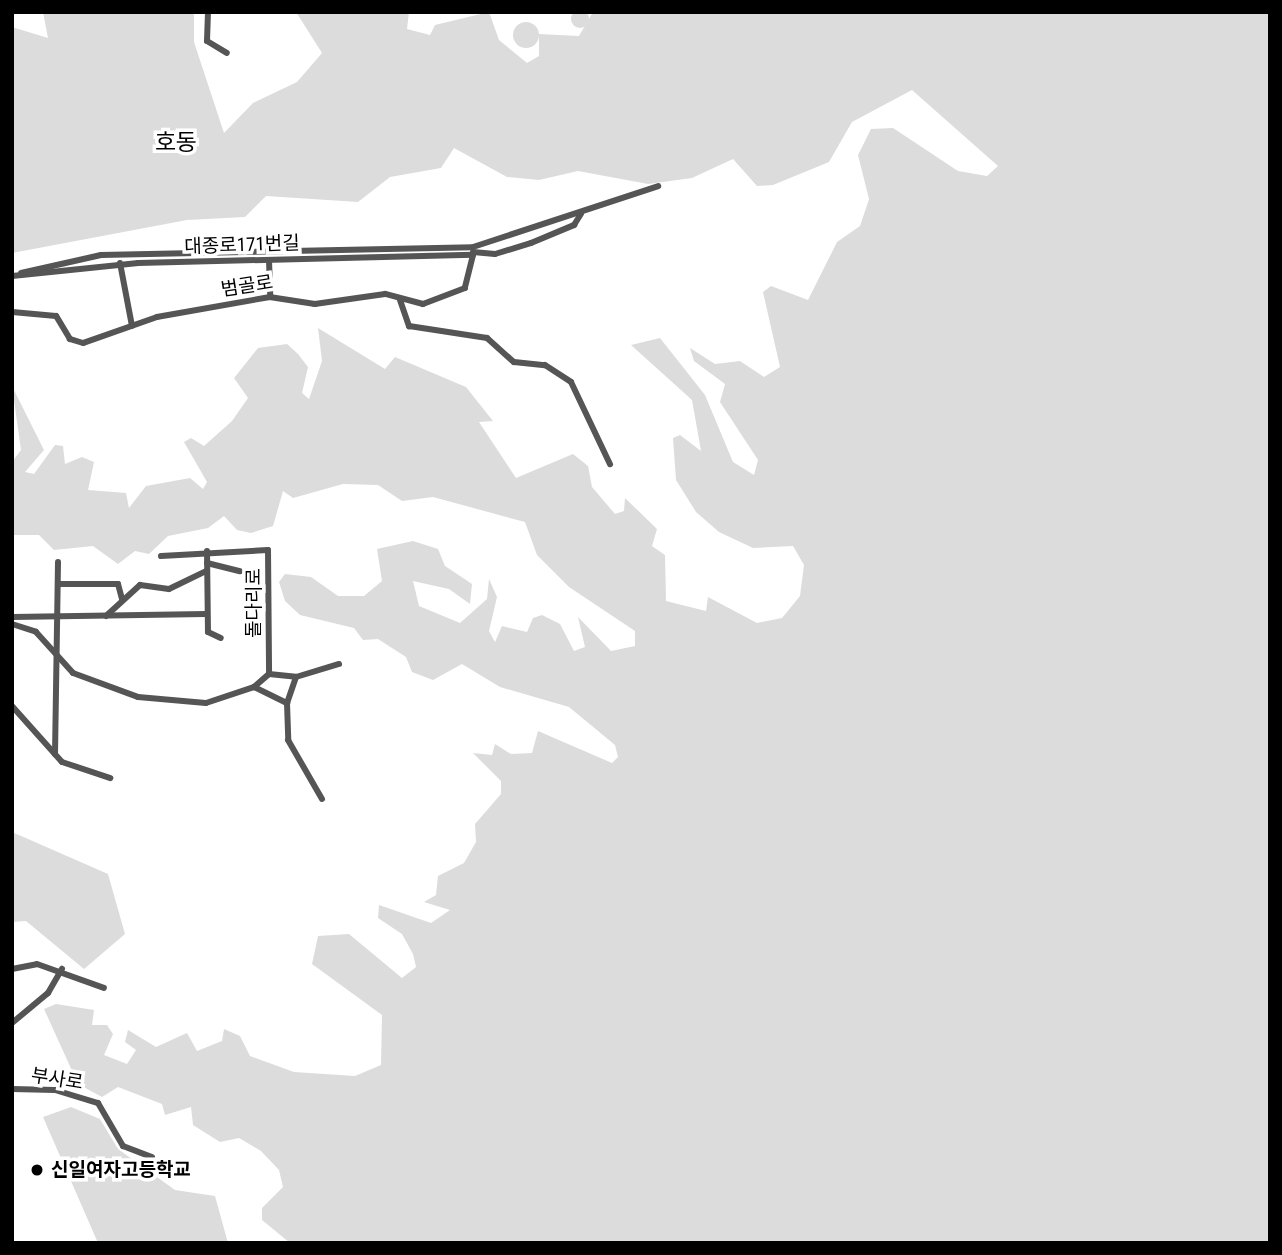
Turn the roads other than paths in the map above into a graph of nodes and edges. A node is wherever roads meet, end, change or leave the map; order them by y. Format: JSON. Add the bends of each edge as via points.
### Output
{"nodes":[{"id":1,"x":208,"y":12,"type":"edge"},
{"id":2,"x":227,"y":53,"type":"dead end"},
{"id":3,"x":658,"y":186,"type":"dead end"},
{"id":4,"x":581,"y":213,"type":"junction"},
{"id":5,"x":473,"y":247,"type":"junction"},
{"id":6,"x":118,"y":254,"type":"junction"},
{"id":7,"x":473,"y":255,"type":"junction"},
{"id":8,"x":269,"y":260,"type":"junction"},
{"id":9,"x":120,"y":264,"type":"junction"},
{"id":10,"x":12,"y":275,"type":"edge"},
{"id":11,"x":270,"y":297,"type":"junction"},
{"id":12,"x":400,"y":300,"type":"junction"},
{"id":13,"x":12,"y":312,"type":"edge"},
{"id":14,"x":132,"y":326,"type":"junction"},
{"id":15,"x":610,"y":464,"type":"dead end"},
{"id":16,"x":207,"y":551,"type":"junction"},
{"id":17,"x":161,"y":556,"type":"dead end"},
{"id":18,"x":58,"y":562,"type":"dead end"},
{"id":19,"x":207,"y":567,"type":"junction"},
{"id":20,"x":240,"y":571,"type":"dead end"},
{"id":21,"x":58,"y":584,"type":"junction"},
{"id":22,"x":122,"y":599,"type":"junction"},
{"id":23,"x":206,"y":614,"type":"junction"},
{"id":24,"x":106,"y":616,"type":"junction"},
{"id":25,"x":12,"y":617,"type":"edge"},
{"id":26,"x":58,"y":618,"type":"junction"},
{"id":27,"x":12,"y":624,"type":"edge"},
{"id":28,"x":221,"y":638,"type":"dead end"},
{"id":29,"x":57,"y":653,"type":"junction"},
{"id":30,"x":339,"y":664,"type":"dead end"},
{"id":31,"x":269,"y":674,"type":"junction"},
{"id":32,"x":296,"y":677,"type":"junction"},
{"id":33,"x":254,"y":687,"type":"junction"},
{"id":34,"x":287,"y":703,"type":"junction"},
{"id":35,"x":12,"y":706,"type":"edge"},
{"id":36,"x":55,"y":754,"type":"junction"},
{"id":37,"x":110,"y":778,"type":"dead end"},
{"id":38,"x":322,"y":799,"type":"dead end"},
{"id":39,"x":12,"y":969,"type":"edge"},
{"id":40,"x":62,"y":969,"type":"junction"},
{"id":41,"x":104,"y":988,"type":"dead end"},
{"id":42,"x":12,"y":1023,"type":"edge"},
{"id":43,"x":12,"y":1088,"type":"edge"},
{"id":44,"x":152,"y":1157,"type":"dead end"}],
"edges":[{"from":1,"to":2,"type":"street","via":[[207,41]]},
{"from":3,"to":4,"type":"street","via":[[630,190]]},
{"from":4,"to":5,"type":"street"},
{"from":4,"to":7,"type":"street","name":"대종로171번길","via":[[574,225],[542,239]]},
{"from":5,"to":6,"type":"street"},
{"from":5,"to":7,"type":"street"},
{"from":6,"to":9,"type":"street"},
{"from":6,"to":10,"type":"street"},
{"from":7,"to":8,"type":"street","name":"대종로171번길"},
{"from":7,"to":12,"type":"street","name":"범골로","via":[[465,288],[423,304]]},
{"from":8,"to":9,"type":"street","name":"대종로171번길"},
{"from":8,"to":11,"type":"street"},
{"from":9,"to":10,"type":"street","name":"대종로171번길"},
{"from":9,"to":14,"type":"street"},
{"from":11,"to":12,"type":"street","name":"범골로","via":[[315,304],[374,294]]},
{"from":11,"to":14,"type":"street","name":"범골로"},
{"from":12,"to":15,"type":"street","via":[[409,326],[487,338],[514,362],[545,365],[570,382]]},
{"from":13,"to":14,"type":"street","name":"범골로","via":[[56,316],[78,343]]},
{"from":16,"to":17,"type":"street","name":"돌다리로"},
{"from":16,"to":19,"type":"street"},
{"from":16,"to":31,"type":"street","name":"돌다리로","via":[[268,550]]},
{"from":18,"to":21,"type":"street"},
{"from":19,"to":20,"type":"street","name":"돌다리로"},
{"from":19,"to":22,"type":"street","via":[[169,589],[140,585]]},
{"from":19,"to":23,"type":"street"},
{"from":21,"to":22,"type":"street","via":[[118,584]]},
{"from":21,"to":26,"type":"street"},
{"from":22,"to":24,"type":"street"},
{"from":23,"to":24,"type":"street"},
{"from":23,"to":28,"type":"street","name":"돌다리로","via":[[208,632]]},
{"from":24,"to":26,"type":"street"},
{"from":25,"to":26,"type":"street"},
{"from":26,"to":29,"type":"street"},
{"from":27,"to":29,"type":"street","via":[[36,632]]},
{"from":29,"to":33,"type":"street","via":[[73,673],[138,697],[199,704]]},
{"from":29,"to":36,"type":"street"},
{"from":30,"to":32,"type":"street","via":[[323,666],[320,676]]},
{"from":31,"to":32,"type":"street"},
{"from":31,"to":33,"type":"street"},
{"from":32,"to":34,"type":"street"},
{"from":33,"to":34,"type":"street"},
{"from":34,"to":38,"type":"street","via":[[288,740]]},
{"from":35,"to":36,"type":"street"},
{"from":36,"to":37,"type":"street","via":[[72,768]]},
{"from":39,"to":40,"type":"street","via":[[26,964]]},
{"from":40,"to":41,"type":"street"},
{"from":40,"to":42,"type":"street","via":[[48,993]]},
{"from":43,"to":44,"type":"street","name":"부사로","via":[[55,1090],[98,1103],[123,1146]]}]}
